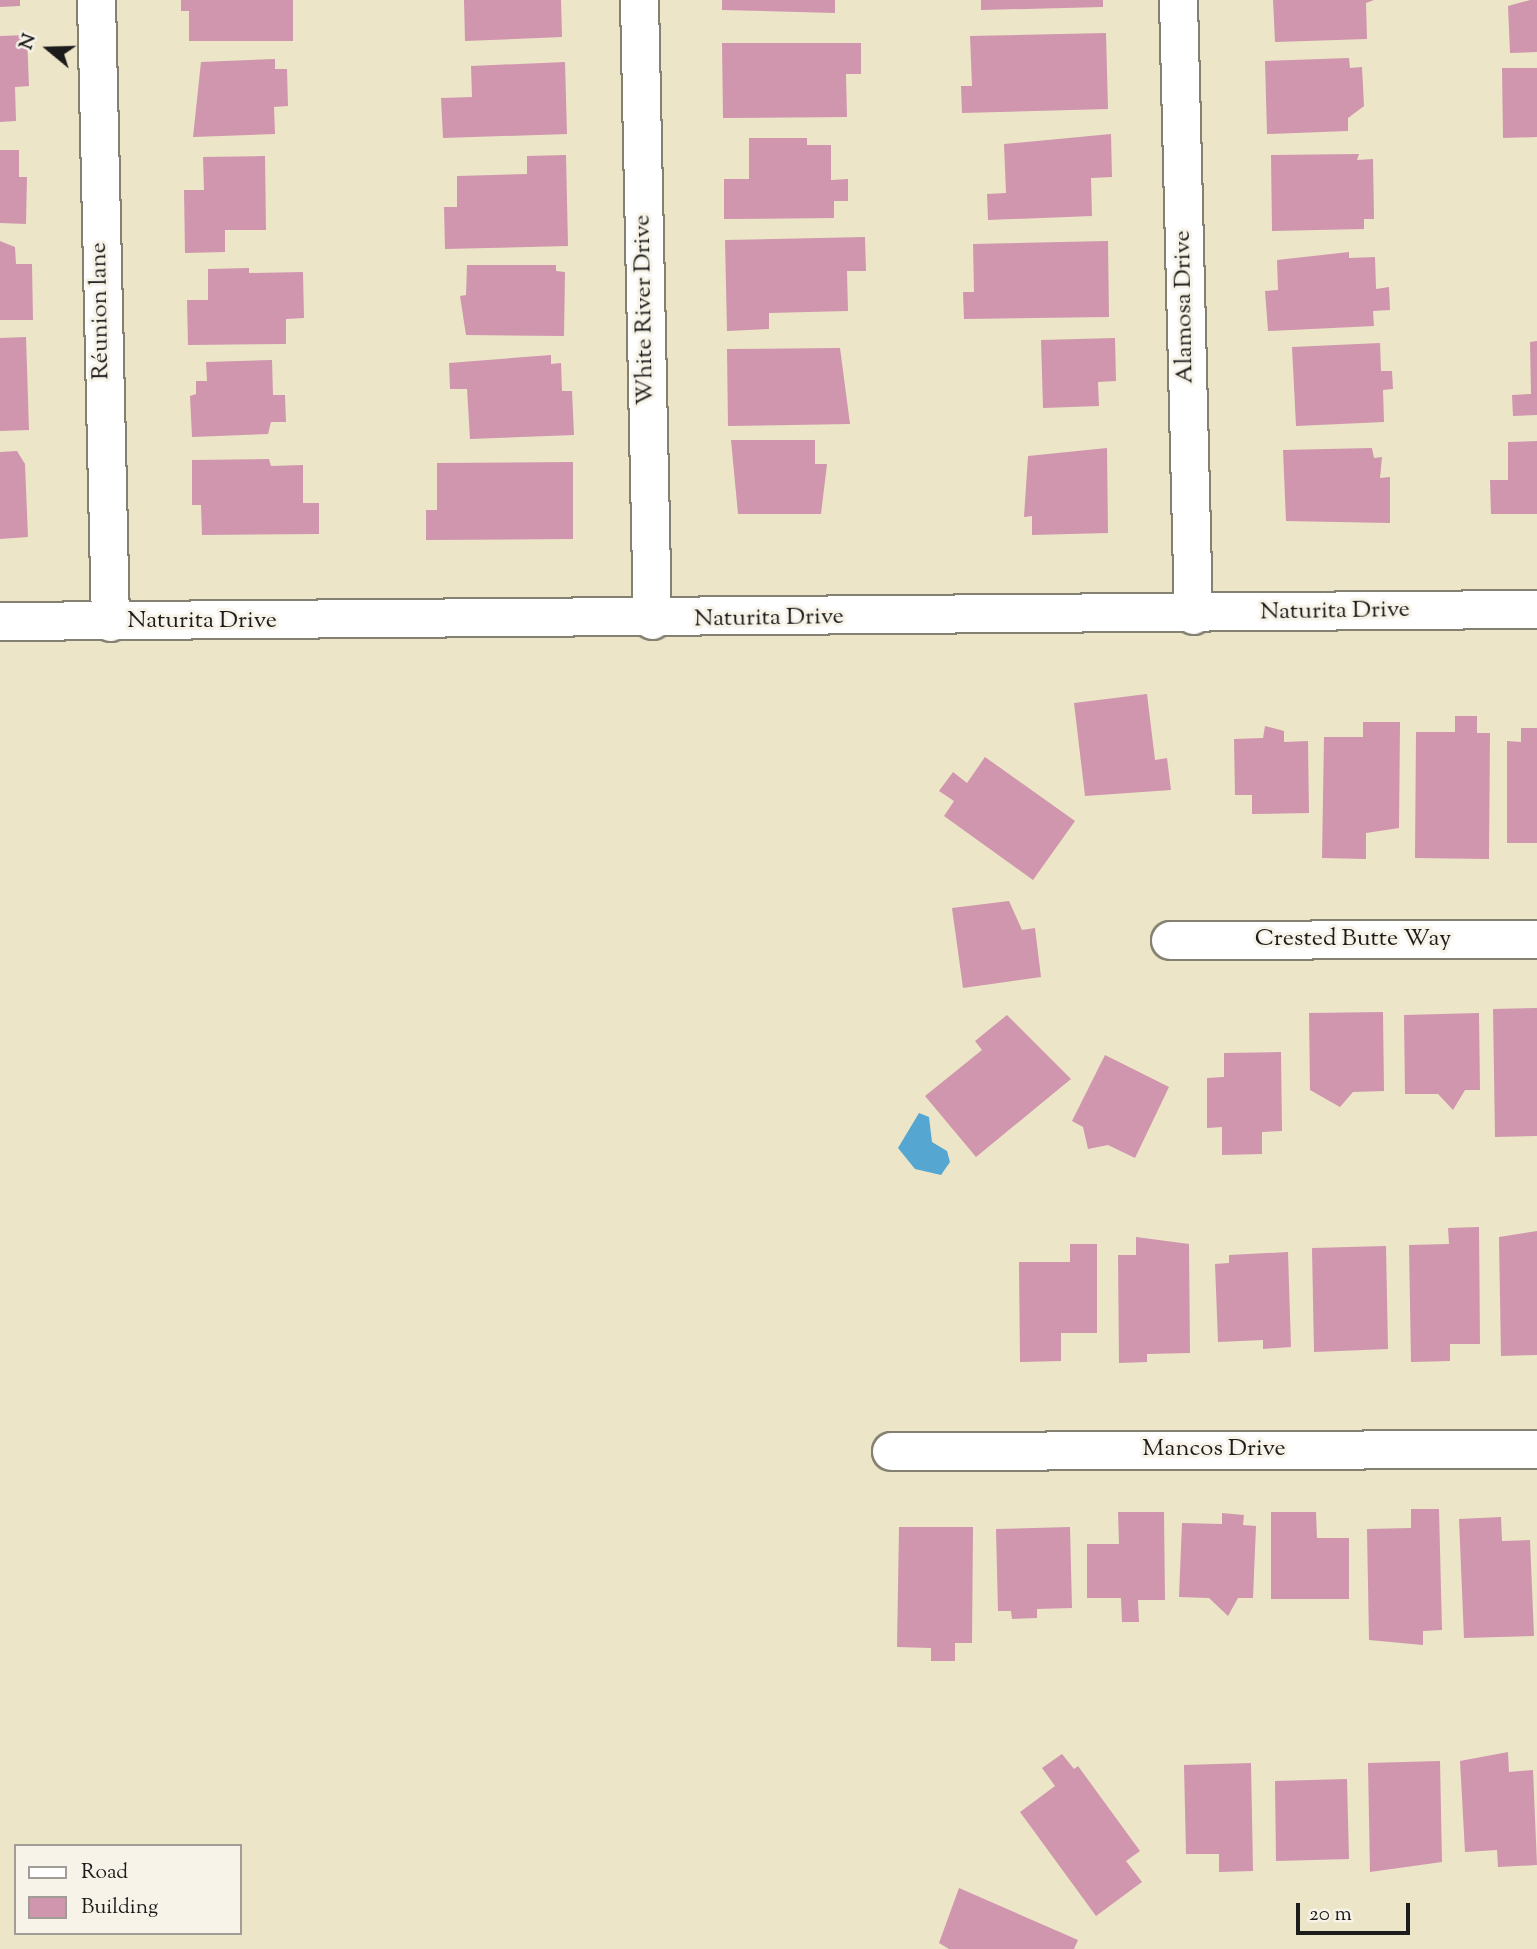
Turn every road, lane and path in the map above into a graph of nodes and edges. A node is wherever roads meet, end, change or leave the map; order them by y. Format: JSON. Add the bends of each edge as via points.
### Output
{"nodes":[{"id":1,"x":96,"y":0,"type":"edge"},
{"id":2,"x":639,"y":0,"type":"edge"},
{"id":3,"x":1178,"y":0,"type":"edge"},
{"id":4,"x":1537,"y":609,"type":"edge"},
{"id":5,"x":1193,"y":615,"type":"junction"},
{"id":6,"x":652,"y":620,"type":"junction"},
{"id":7,"x":0,"y":621,"type":"edge"},
{"id":8,"x":110,"y":622,"type":"junction"},
{"id":9,"x":1537,"y":939,"type":"edge"},
{"id":10,"x":1170,"y":940,"type":"dead end"},
{"id":11,"x":1537,"y":1449,"type":"edge"},
{"id":12,"x":891,"y":1451,"type":"dead end"}],
"edges":[{"from":1,"to":8,"type":"street","name":"Réunion lane"},
{"from":2,"to":6,"type":"street","name":"White River Drive"},
{"from":3,"to":5,"type":"street","name":"Alamosa Drive"},
{"from":4,"to":5,"type":"street","name":"Naturita Drive"},
{"from":5,"to":6,"type":"street","name":"Naturita Drive"},
{"from":6,"to":8,"type":"street","name":"Naturita Drive"},
{"from":7,"to":8,"type":"street","name":"Naturita Drive"},
{"from":9,"to":10,"type":"street","name":"Crested Butte Way"},
{"from":11,"to":12,"type":"street","name":"Mancos Drive"}]}
